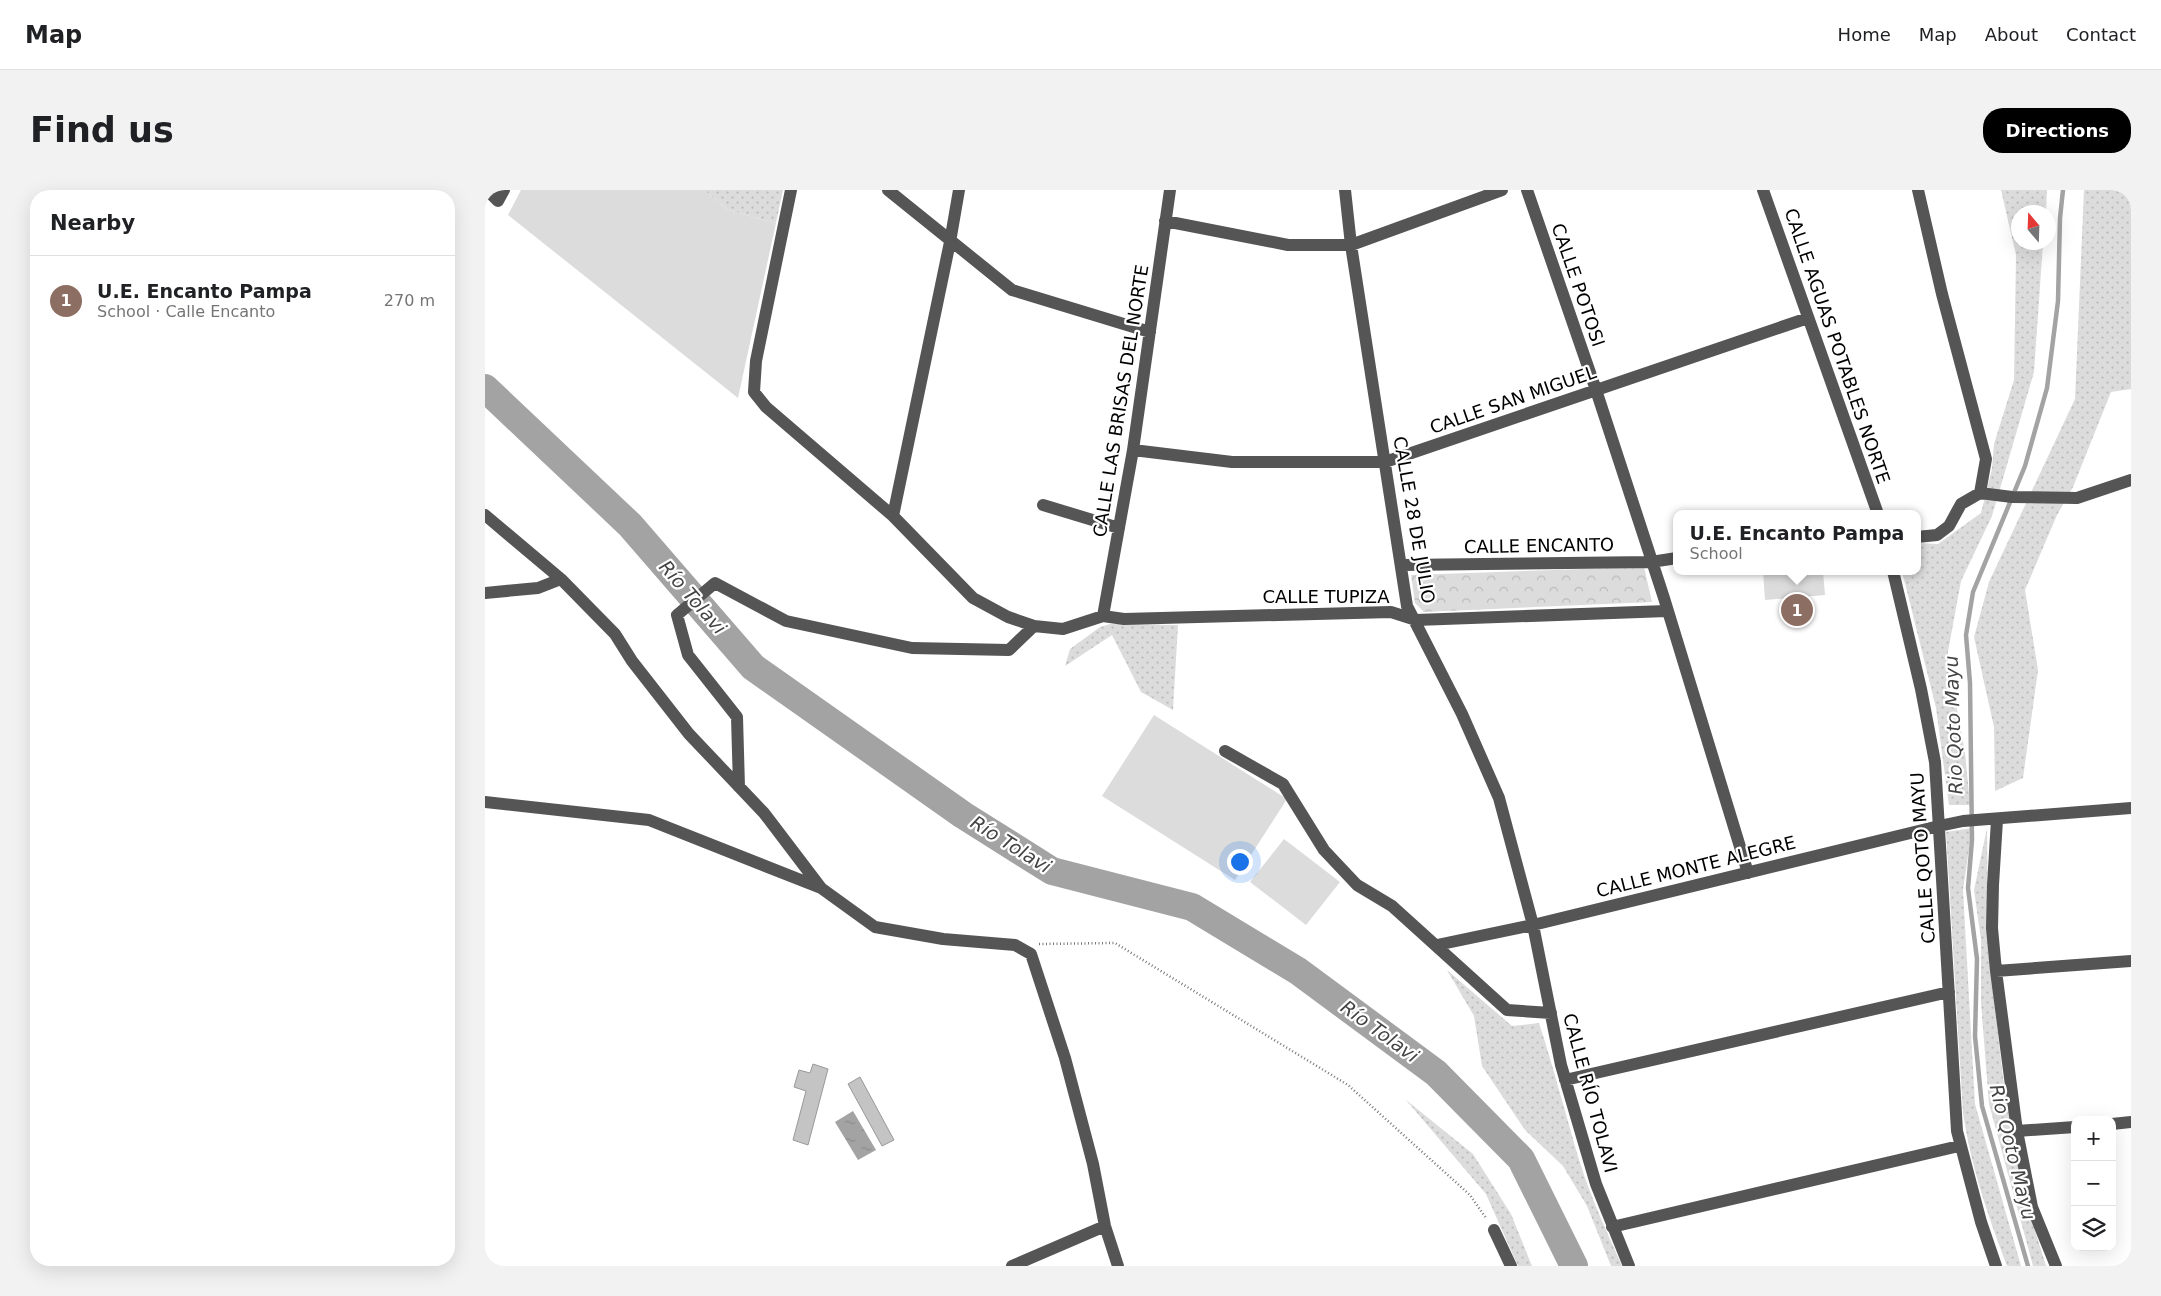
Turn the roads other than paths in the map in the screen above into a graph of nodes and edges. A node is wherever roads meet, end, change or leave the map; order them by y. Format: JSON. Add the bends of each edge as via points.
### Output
{"nodes":[{"id":1,"x":487,"y":190,"type":"edge"},
{"id":2,"x":504,"y":190,"type":"edge"},
{"id":3,"x":791,"y":190,"type":"edge"},
{"id":4,"x":888,"y":190,"type":"edge"},
{"id":5,"x":959,"y":190,"type":"edge"},
{"id":6,"x":1170,"y":190,"type":"edge"},
{"id":7,"x":1345,"y":190,"type":"edge"},
{"id":8,"x":1502,"y":190,"type":"edge"},
{"id":9,"x":1527,"y":190,"type":"edge"},
{"id":10,"x":1763,"y":190,"type":"edge"},
{"id":11,"x":1918,"y":190,"type":"edge"},
{"id":12,"x":1165,"y":221,"type":"junction"},
{"id":13,"x":950,"y":242,"type":"junction"},
{"id":14,"x":1351,"y":245,"type":"junction"},
{"id":15,"x":1807,"y":318,"type":"junction"},
{"id":16,"x":1150,"y":332,"type":"junction"},
{"id":17,"x":1597,"y":390,"type":"junction"},
{"id":18,"x":1133,"y":450,"type":"junction"},
{"id":19,"x":1385,"y":462,"type":"junction"},
{"id":20,"x":2131,"y":480,"type":"edge"},
{"id":21,"x":1980,"y":493,"type":"junction"},
{"id":22,"x":1043,"y":505,"type":"dead end"},
{"id":23,"x":1877,"y":510,"type":"edge"},
{"id":24,"x":485,"y":515,"type":"edge"},
{"id":25,"x":893,"y":516,"type":"junction"},
{"id":26,"x":1119,"y":528,"type":"junction"},
{"id":27,"x":1921,"y":537,"type":"edge"},
{"id":28,"x":1673,"y":559,"type":"edge"},
{"id":29,"x":1651,"y":562,"type":"junction"},
{"id":30,"x":1402,"y":565,"type":"junction"},
{"id":31,"x":1894,"y":575,"type":"edge"},
{"id":32,"x":561,"y":579,"type":"junction"},
{"id":33,"x":485,"y":593,"type":"edge"},
{"id":34,"x":1667,"y":611,"type":"junction"},
{"id":35,"x":1103,"y":616,"type":"junction"},
{"id":36,"x":1416,"y":620,"type":"junction"},
{"id":37,"x":1034,"y":626,"type":"junction"},
{"id":38,"x":1225,"y":751,"type":"dead end"},
{"id":39,"x":739,"y":786,"type":"junction"},
{"id":40,"x":485,"y":802,"type":"edge"},
{"id":41,"x":2131,"y":808,"type":"edge"},
{"id":42,"x":1997,"y":820,"type":"junction"},
{"id":43,"x":1939,"y":826,"type":"junction"},
{"id":44,"x":1748,"y":874,"type":"junction"},
{"id":45,"x":821,"y":888,"type":"junction"},
{"id":46,"x":1533,"y":925,"type":"junction"},
{"id":47,"x":1437,"y":945,"type":"junction"},
{"id":48,"x":2131,"y":961,"type":"edge"},
{"id":49,"x":1996,"y":971,"type":"junction"},
{"id":50,"x":1949,"y":992,"type":"junction"},
{"id":51,"x":1551,"y":1013,"type":"junction"},
{"id":52,"x":1565,"y":1080,"type":"junction"},
{"id":53,"x":2131,"y":1122,"type":"edge"},
{"id":54,"x":2116,"y":1124,"type":"edge"},
{"id":55,"x":2071,"y":1127,"type":"edge"},
{"id":56,"x":2017,"y":1131,"type":"junction"},
{"id":57,"x":1959,"y":1146,"type":"junction"},
{"id":58,"x":1105,"y":1226,"type":"junction"},
{"id":59,"x":1612,"y":1227,"type":"junction"},
{"id":60,"x":1495,"y":1230,"type":"road end"},
{"id":61,"x":1012,"y":1266,"type":"edge"},
{"id":62,"x":1118,"y":1266,"type":"edge"},
{"id":63,"x":1511,"y":1266,"type":"edge"},
{"id":64,"x":1629,"y":1266,"type":"edge"},
{"id":65,"x":1996,"y":1266,"type":"edge"},
{"id":66,"x":2056,"y":1266,"type":"edge"}],
"edges":[{"from":1,"to":2,"type":"street","via":[[498,201]]},
{"from":3,"to":25,"type":"street","via":[[756,361],[754,392],[767,407]]},
{"from":4,"to":13,"type":"street"},
{"from":5,"to":13,"type":"street"},
{"from":6,"to":12,"type":"street","name":"CALLE LAS BRISAS DEL NORTE"},
{"from":7,"to":14,"type":"street","name":"CALLE 28 DE JULIO"},
{"from":8,"to":14,"type":"street"},
{"from":9,"to":17,"type":"street","name":"CALLE POTOSI"},
{"from":10,"to":15,"type":"street","name":"CALLE AGUAS POTABLES NORTE"},
{"from":11,"to":21,"type":"street","via":[[1986,459]]},
{"from":12,"to":14,"type":"street","via":[[1288,245]]},
{"from":12,"to":16,"type":"street","name":"CALLE LAS BRISAS DEL NORTE"},
{"from":13,"to":16,"type":"street","via":[[1012,290]]},
{"from":13,"to":25,"type":"street"},
{"from":14,"to":19,"type":"street","name":"CALLE 28 DE JULIO"},
{"from":15,"to":17,"type":"street","name":"CALLE SAN MIGUEL"},
{"from":15,"to":23,"type":"street","name":"CALLE AGUAS POTABLES NORTE"},
{"from":16,"to":18,"type":"street","name":"CALLE LAS BRISAS DEL NORTE"},
{"from":17,"to":19,"type":"street","name":"CALLE SAN MIGUEL"},
{"from":17,"to":29,"type":"street","name":"CALLE POTOSI"},
{"from":18,"to":19,"type":"street","name":"CALLE SAN MIGUEL","via":[[1232,462]]},
{"from":18,"to":26,"type":"street","name":"CALLE LAS BRISAS DEL NORTE"},
{"from":19,"to":30,"type":"street","name":"CALLE 28 DE JULIO"},
{"from":20,"to":21,"type":"street","via":[[2077,498],[2012,498]]},
{"from":21,"to":27,"type":"street","via":[[1961,504],[1949,526],[1937,535]]},
{"from":22,"to":26,"type":"street"},
{"from":24,"to":32,"type":"street"},
{"from":25,"to":37,"type":"street","via":[[973,598],[1008,617]]},
{"from":26,"to":35,"type":"street","name":"CALLE LAS BRISAS DEL NORTE"},
{"from":28,"to":29,"type":"street","name":"CALLE ENCANTO"},
{"from":29,"to":30,"type":"street","name":"CALLE ENCANTO"},
{"from":29,"to":34,"type":"street","name":"CALLE POTOSI"},
{"from":30,"to":36,"type":"street","name":"CALLE 28 DE JULIO","via":[[1407,606]]},
{"from":31,"to":43,"type":"street","name":"CALLE QOTO MAYU","via":[[1931,743]]},
{"from":32,"to":33,"type":"street","via":[[538,588]]},
{"from":32,"to":39,"type":"street","via":[[615,634],[689,734]]},
{"from":34,"to":36,"type":"street","name":"CALLE TUPIZA"},
{"from":34,"to":44,"type":"street","name":"CALLE POTOSI"},
{"from":35,"to":36,"type":"street","name":"CALLE TUPIZA","via":[[1391,612]]},
{"from":35,"to":37,"type":"street","via":[[1063,628]]},
{"from":36,"to":46,"type":"street","name":"CALLE 28 DE JULIO","via":[[1499,798]]},
{"from":37,"to":39,"type":"street","via":[[1009,650],[912,648],[786,621],[715,583],[677,615],[688,655],[737,717]]},
{"from":38,"to":47,"type":"street","via":[[1283,784],[1324,850],[1357,885],[1392,906]]},
{"from":39,"to":45,"type":"street","via":[[764,813]]},
{"from":40,"to":45,"type":"street","via":[[649,820]]},
{"from":41,"to":42,"type":"street","name":"CALLE MONTE ALEGRE"},
{"from":42,"to":43,"type":"street","name":"CALLE MONTE ALEGRE","via":[[1963,821]]},
{"from":42,"to":49,"type":"street","via":[[1992,928]]},
{"from":43,"to":44,"type":"street","name":"CALLE MONTE ALEGRE"},
{"from":43,"to":50,"type":"street","name":"CALLE QOTO MAYU"},
{"from":44,"to":46,"type":"street","name":"CALLE MONTE ALEGRE"},
{"from":45,"to":58,"type":"street","via":[[875,927],[943,939],[1015,945],[1031,954],[1065,1058],[1093,1164]]},
{"from":46,"to":47,"type":"street","name":"CALLE MONTE ALEGRE"},
{"from":46,"to":51,"type":"street","name":"CALLE RÍO TOLAVI"},
{"from":47,"to":51,"type":"street","via":[[1507,1010]]},
{"from":48,"to":49,"type":"street"},
{"from":49,"to":56,"type":"street"},
{"from":50,"to":52,"type":"street"},
{"from":50,"to":57,"type":"street","name":"CALLE QOTO MAYU"},
{"from":51,"to":52,"type":"street","name":"CALLE RÍO TOLAVI"},
{"from":52,"to":59,"type":"street","name":"CALLE RÍO TOLAVI"},
{"from":53,"to":54,"type":"street"},
{"from":55,"to":56,"type":"street"},
{"from":56,"to":66,"type":"street","via":[[2032,1207]]},
{"from":57,"to":59,"type":"street"},
{"from":57,"to":65,"type":"street","name":"CALLE QOTO MAYU"},
{"from":58,"to":61,"type":"street"},
{"from":58,"to":62,"type":"street"},
{"from":59,"to":64,"type":"street","name":"CALLE RÍO TOLAVI"},
{"from":60,"to":63,"type":"street"}]}
